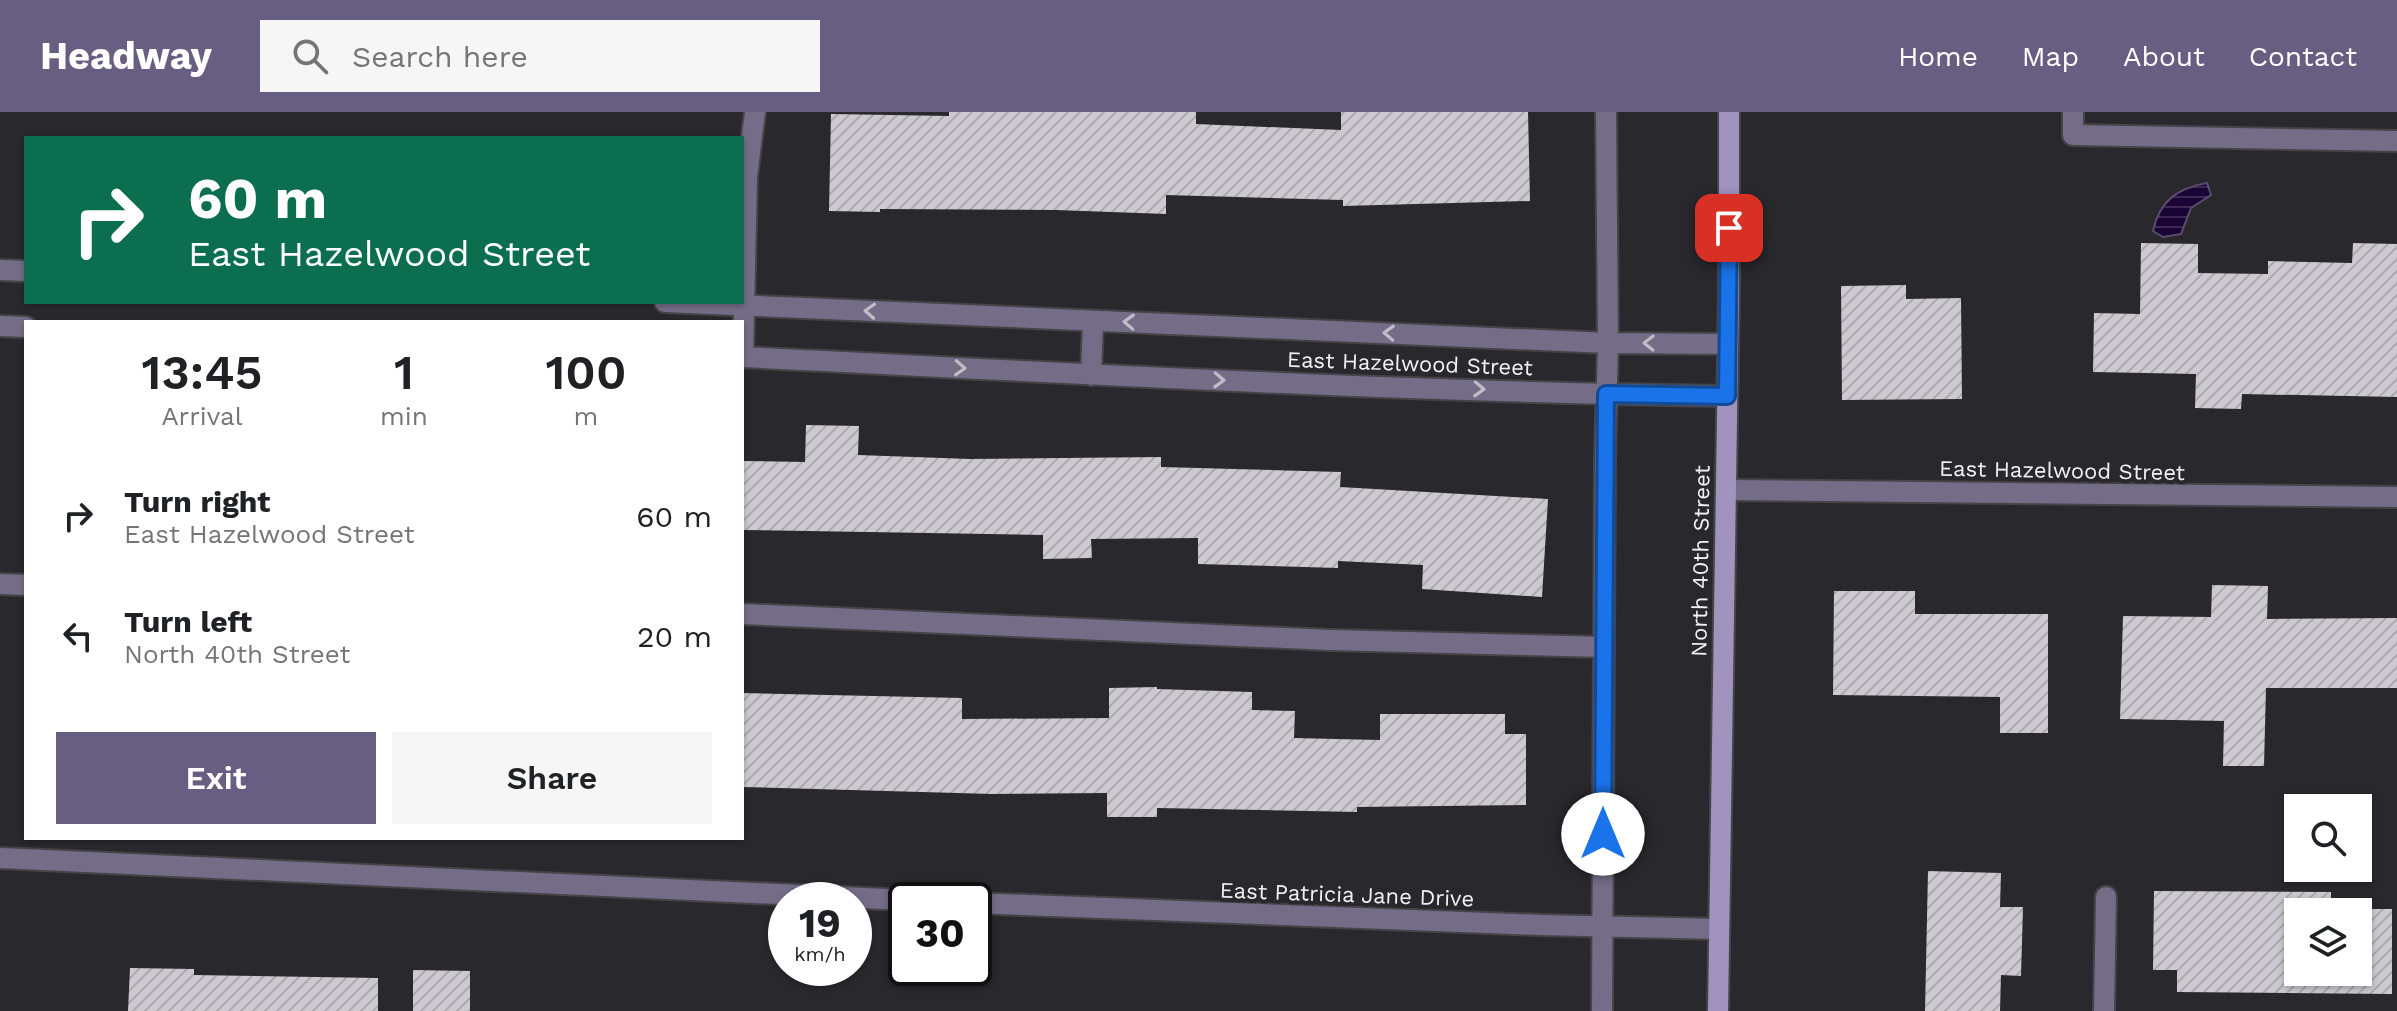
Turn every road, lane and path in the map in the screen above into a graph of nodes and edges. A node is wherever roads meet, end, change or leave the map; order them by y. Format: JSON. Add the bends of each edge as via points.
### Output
{"nodes":[{"id":1,"x":755,"y":112,"type":"edge"},
{"id":2,"x":1606,"y":112,"type":"edge"},
{"id":3,"x":1729,"y":112,"type":"edge"},
{"id":4,"x":2073,"y":112,"type":"edge"},
{"id":5,"x":2397,"y":141,"type":"edge"},
{"id":6,"x":0,"y":270,"type":"edge"},
{"id":7,"x":24,"y":271,"type":"edge"},
{"id":8,"x":718,"y":304,"type":"edge"},
{"id":9,"x":745,"y":305,"type":"junction"},
{"id":10,"x":1093,"y":321,"type":"junction"},
{"id":11,"x":744,"y":322,"type":"edge"},
{"id":12,"x":0,"y":326,"type":"edge"},
{"id":13,"x":24,"y":327,"type":"edge"},
{"id":14,"x":1608,"y":343,"type":"junction"},
{"id":15,"x":1727,"y":344,"type":"junction"},
{"id":16,"x":744,"y":357,"type":"edge"},
{"id":17,"x":1091,"y":375,"type":"junction"},
{"id":18,"x":1606,"y":394,"type":"junction"},
{"id":19,"x":1727,"y":396,"type":"junction"},
{"id":20,"x":1726,"y":490,"type":"junction"},
{"id":21,"x":2397,"y":497,"type":"edge"},
{"id":22,"x":0,"y":584,"type":"edge"},
{"id":23,"x":24,"y":585,"type":"edge"},
{"id":24,"x":744,"y":614,"type":"edge"},
{"id":25,"x":1604,"y":647,"type":"junction"},
{"id":26,"x":0,"y":858,"type":"edge"},
{"id":27,"x":2106,"y":897,"type":"dead end"},
{"id":28,"x":888,"y":899,"type":"edge"},
{"id":29,"x":992,"y":904,"type":"edge"},
{"id":30,"x":1603,"y":927,"type":"junction"},
{"id":31,"x":1719,"y":929,"type":"junction"},
{"id":32,"x":1602,"y":1011,"type":"edge"},
{"id":33,"x":1718,"y":1011,"type":"edge"},
{"id":34,"x":2104,"y":1011,"type":"edge"}],
"edges":[{"from":1,"to":9,"type":"street","via":[[747,177]]},
{"from":2,"to":14,"type":"street"},
{"from":3,"to":15,"type":"main road","name":"North 40th Street"},
{"from":4,"to":5,"type":"street","via":[[2073,135]]},
{"from":6,"to":7,"type":"street"},
{"from":8,"to":9,"type":"street","name":"East Hazelwood Street"},
{"from":10,"to":9,"type":"street","name":"East Hazelwood Street","one_way":true},
{"from":9,"to":11,"type":"street"},
{"from":14,"to":10,"type":"street","name":"East Hazelwood Street","one_way":true},
{"from":10,"to":17,"type":"street"},
{"from":12,"to":13,"type":"street"},
{"from":15,"to":14,"type":"street","name":"East Hazelwood Street","one_way":true},
{"from":14,"to":18,"type":"street"},
{"from":15,"to":19,"type":"main road","name":"North 40th Street"},
{"from":16,"to":17,"type":"street","name":"East Hazelwood Street","one_way":true},
{"from":17,"to":18,"type":"street","name":"East Hazelwood Street","one_way":true},
{"from":18,"to":19,"type":"street","name":"East Hazelwood Street"},
{"from":18,"to":25,"type":"street"},
{"from":19,"to":20,"type":"main road","name":"North 40th Street"},
{"from":20,"to":21,"type":"street","name":"East Hazelwood Street"},
{"from":20,"to":31,"type":"main road","name":"North 40th Street"},
{"from":22,"to":23,"type":"street"},
{"from":24,"to":25,"type":"street"},
{"from":25,"to":30,"type":"street"},
{"from":26,"to":28,"type":"street"},
{"from":27,"to":34,"type":"street"},
{"from":29,"to":30,"type":"street","name":"East Patricia Jane Drive"},
{"from":30,"to":31,"type":"street","name":"East Patricia Jane Drive"},
{"from":30,"to":32,"type":"street"},
{"from":31,"to":33,"type":"main road","name":"North 40th Street"}]}
